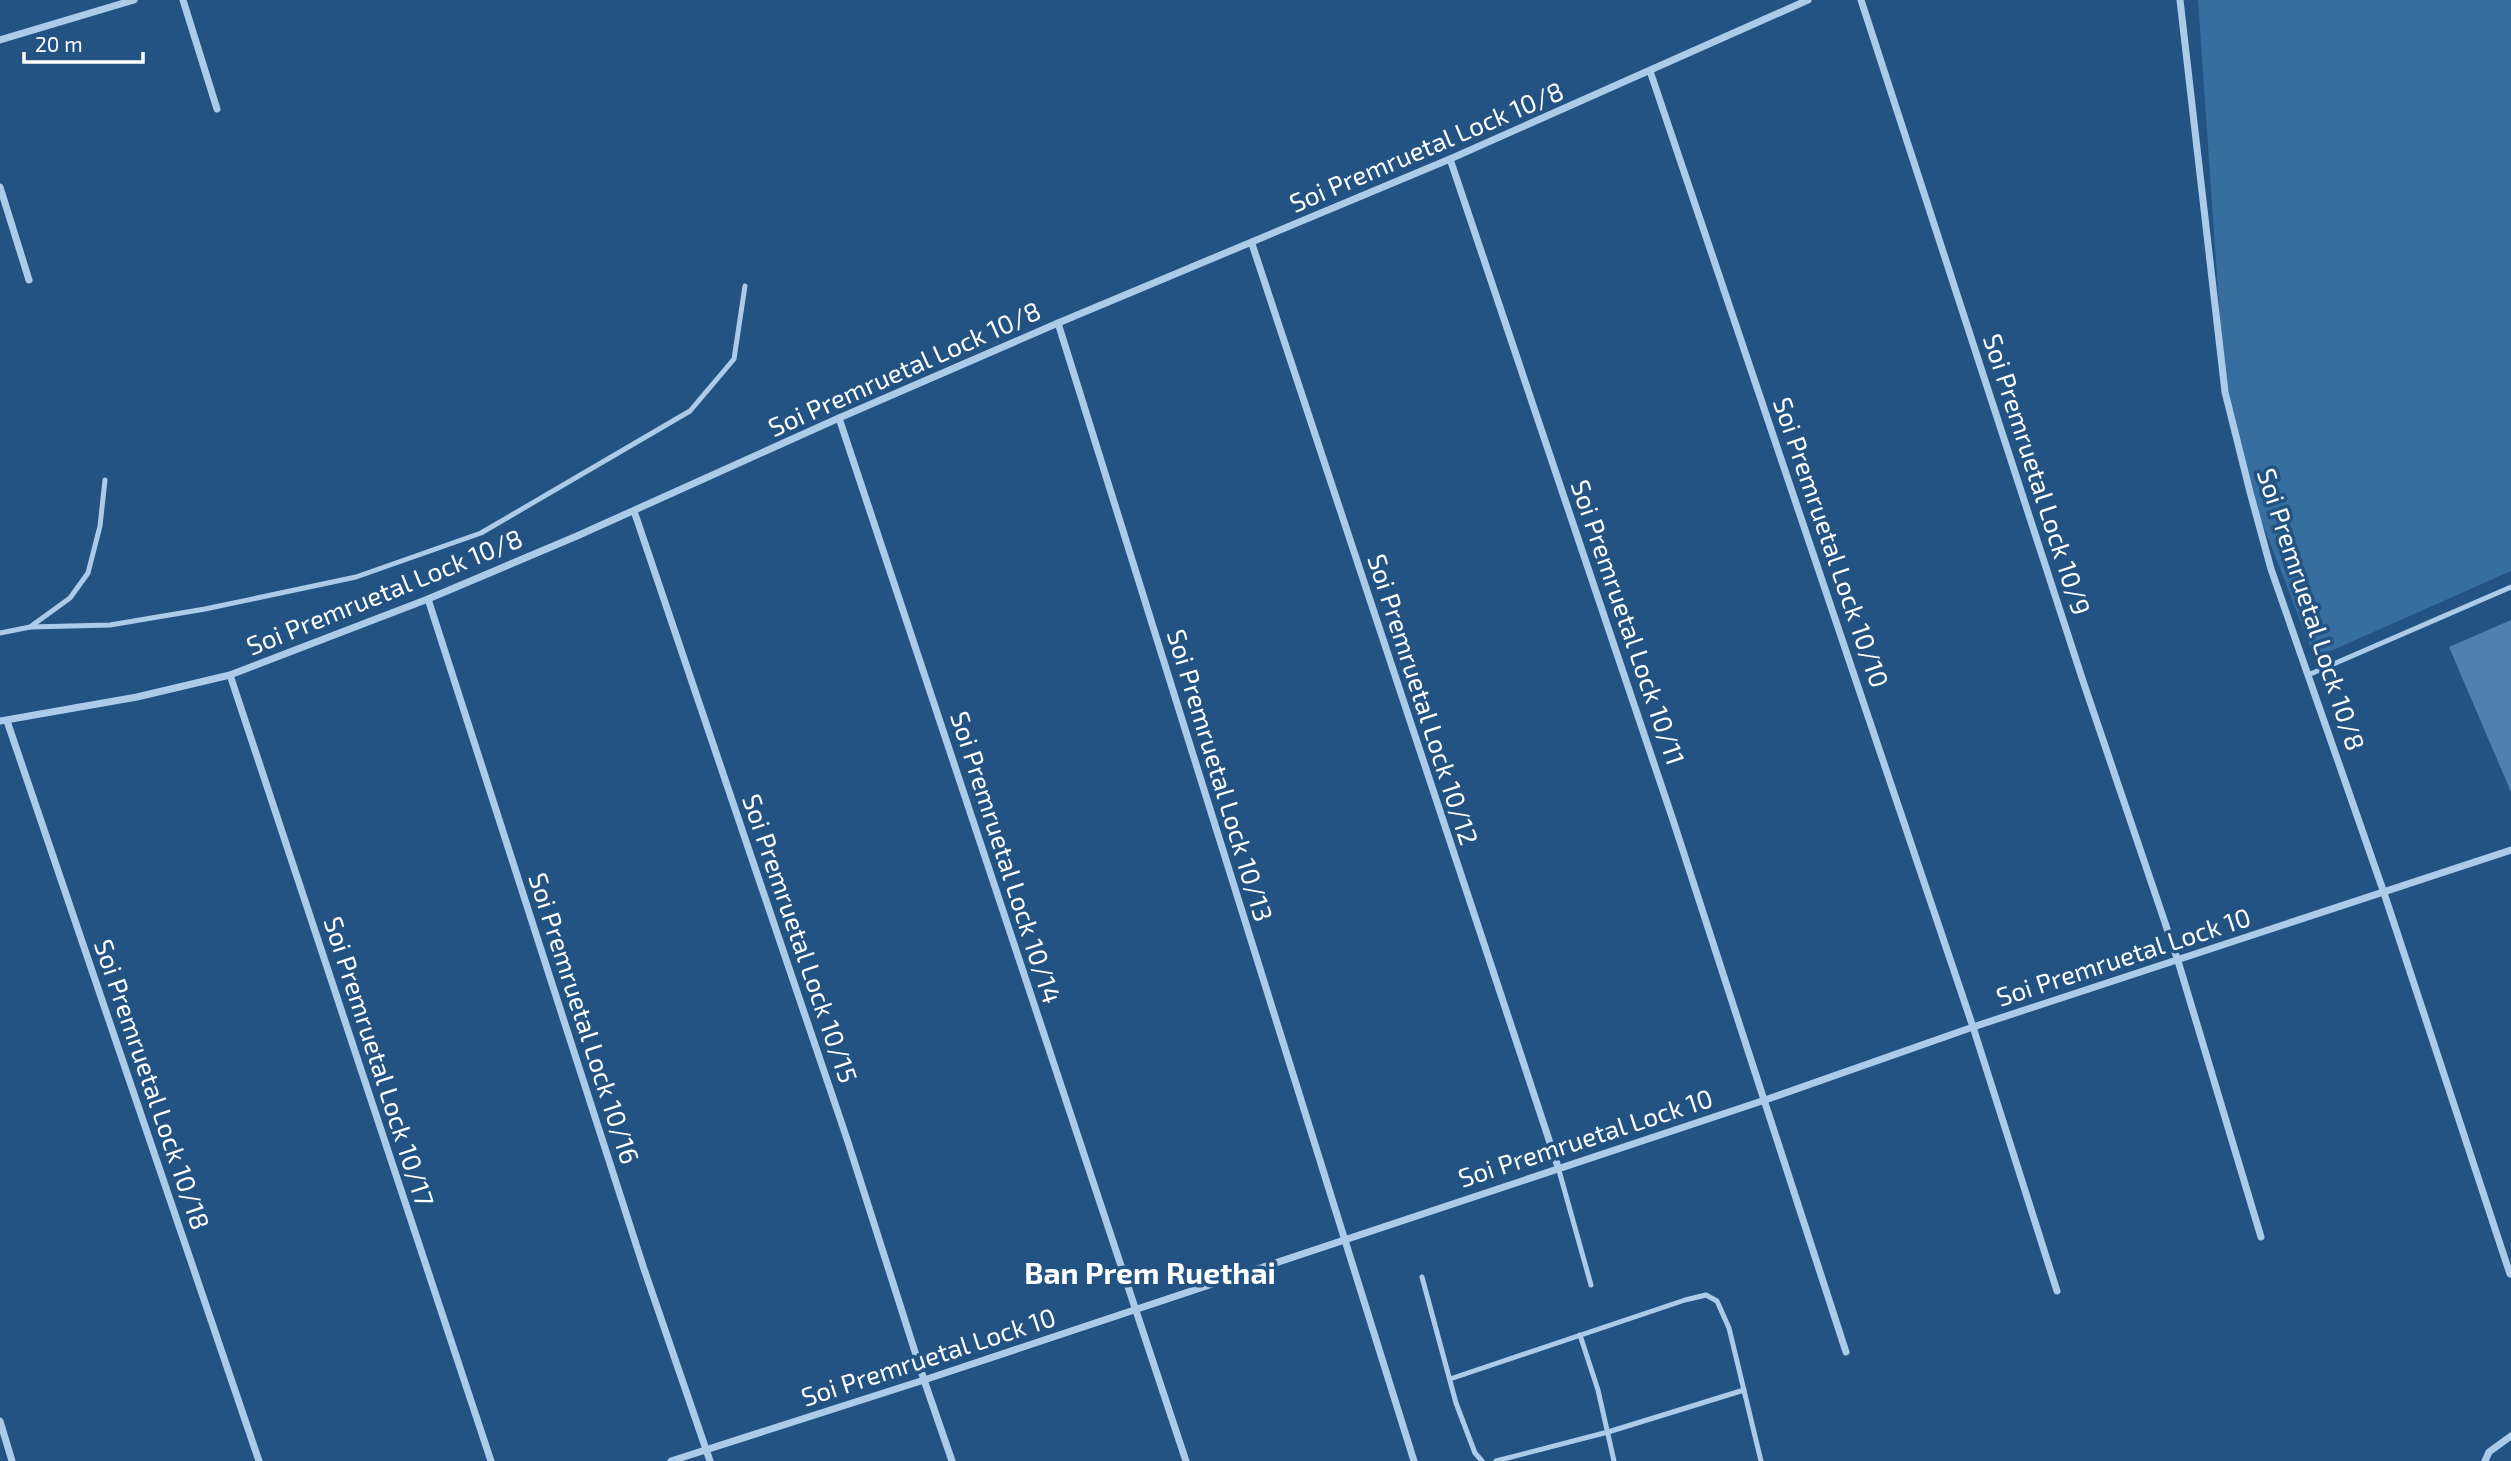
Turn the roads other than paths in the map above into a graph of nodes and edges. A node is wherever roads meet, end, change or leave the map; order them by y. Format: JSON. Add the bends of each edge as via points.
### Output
{"nodes":[{"id":1,"x":134,"y":0,"type":"edge"},
{"id":2,"x":183,"y":0,"type":"edge"},
{"id":3,"x":1808,"y":0,"type":"edge"},
{"id":4,"x":1860,"y":0,"type":"edge"},
{"id":5,"x":2180,"y":0,"type":"edge"},
{"id":6,"x":0,"y":40,"type":"edge"},
{"id":7,"x":1650,"y":71,"type":"junction"},
{"id":8,"x":217,"y":109,"type":"dead end"},
{"id":9,"x":1450,"y":159,"type":"junction"},
{"id":10,"x":0,"y":187,"type":"edge"},
{"id":11,"x":1252,"y":244,"type":"junction"},
{"id":12,"x":29,"y":280,"type":"dead end"},
{"id":13,"x":745,"y":286,"type":"dead end"},
{"id":14,"x":1058,"y":323,"type":"junction"},
{"id":15,"x":839,"y":418,"type":"junction"},
{"id":16,"x":105,"y":480,"type":"dead end"},
{"id":17,"x":634,"y":511,"type":"junction"},
{"id":18,"x":2511,"y":587,"type":"edge"},
{"id":19,"x":428,"y":598,"type":"junction"},
{"id":20,"x":30,"y":627,"type":"junction"},
{"id":21,"x":0,"y":633,"type":"edge"},
{"id":22,"x":230,"y":675,"type":"junction"},
{"id":23,"x":2308,"y":675,"type":"junction"},
{"id":24,"x":3,"y":721,"type":"edge"},
{"id":25,"x":2511,"y":850,"type":"edge"},
{"id":26,"x":2385,"y":893,"type":"junction"},
{"id":27,"x":2178,"y":961,"type":"junction"},
{"id":28,"x":1973,"y":1027,"type":"junction"},
{"id":29,"x":1765,"y":1100,"type":"junction"},
{"id":30,"x":1558,"y":1167,"type":"junction"},
{"id":31,"x":2261,"y":1237,"type":"dead end"},
{"id":32,"x":1344,"y":1238,"type":"junction"},
{"id":33,"x":2510,"y":1273,"type":"edge"},
{"id":34,"x":1422,"y":1278,"type":"dead end"},
{"id":35,"x":1591,"y":1285,"type":"dead end"},
{"id":36,"x":2057,"y":1291,"type":"dead end"},
{"id":37,"x":1135,"y":1310,"type":"junction"},
{"id":38,"x":1580,"y":1335,"type":"junction"},
{"id":39,"x":1846,"y":1352,"type":"dead end"},
{"id":40,"x":1450,"y":1379,"type":"junction"},
{"id":41,"x":924,"y":1380,"type":"junction"},
{"id":42,"x":1744,"y":1390,"type":"junction"},
{"id":43,"x":0,"y":1421,"type":"edge"},
{"id":44,"x":1608,"y":1432,"type":"junction"},
{"id":45,"x":2511,"y":1436,"type":"edge"},
{"id":46,"x":707,"y":1449,"type":"junction"},
{"id":47,"x":12,"y":1461,"type":"edge"},
{"id":48,"x":259,"y":1461,"type":"edge"},
{"id":49,"x":491,"y":1461,"type":"edge"},
{"id":50,"x":671,"y":1461,"type":"edge"},
{"id":51,"x":710,"y":1461,"type":"edge"},
{"id":52,"x":952,"y":1461,"type":"edge"},
{"id":53,"x":1186,"y":1461,"type":"edge"},
{"id":54,"x":1414,"y":1461,"type":"edge"},
{"id":55,"x":1482,"y":1461,"type":"edge"},
{"id":56,"x":1496,"y":1461,"type":"edge"},
{"id":57,"x":1614,"y":1461,"type":"edge"},
{"id":58,"x":1761,"y":1461,"type":"edge"},
{"id":59,"x":2485,"y":1461,"type":"edge"}],
"edges":[{"from":1,"to":6,"type":"street"},
{"from":2,"to":8,"type":"street"},
{"from":3,"to":7,"type":"street","name":"Soi Premruetal Lock 10/8"},
{"from":4,"to":27,"type":"street","name":"Soi Premruetal Lock 10/9"},
{"from":5,"to":23,"type":"street","name":"Soi Premruetal Lock 10/8","via":[[2225,392],[2271,569]]},
{"from":7,"to":9,"type":"street","name":"Soi Premruetal Lock 10/8"},
{"from":7,"to":28,"type":"street","name":"Soi Premruetal Lock 10/10"},
{"from":9,"to":11,"type":"street","name":"Soi Premruetal Lock 10/8"},
{"from":9,"to":29,"type":"street","name":"Soi Premruetal Lock 10/11"},
{"from":10,"to":12,"type":"street"},
{"from":11,"to":14,"type":"street","name":"Soi Premruetal Lock 10/8"},
{"from":11,"to":30,"type":"street","name":"Soi Premruetal Lock 10/12"},
{"from":13,"to":20,"type":"lane","via":[[734,359],[690,411],[481,533],[356,578],[110,625]]},
{"from":14,"to":15,"type":"street","name":"Soi Premruetal Lock 10/8"},
{"from":14,"to":32,"type":"street","name":"Soi Premruetal Lock 10/13"},
{"from":15,"to":17,"type":"street","name":"Soi Premruetal Lock 10/8"},
{"from":15,"to":37,"type":"street","name":"Soi Premruetal Lock 10/14"},
{"from":16,"to":20,"type":"lane","via":[[88,573],[70,598]]},
{"from":17,"to":19,"type":"street","name":"Soi Premruetal Lock 10/8"},
{"from":17,"to":41,"type":"street","name":"Soi Premruetal Lock 10/15"},
{"from":18,"to":23,"type":"lane"},
{"from":19,"to":22,"type":"street","name":"Soi Premruetal Lock 10/8"},
{"from":19,"to":46,"type":"street","name":"Soi Premruetal Lock 10/16","via":[[640,1256]]},
{"from":20,"to":21,"type":"lane"},
{"from":22,"to":24,"type":"street","name":"Soi Premruetal Lock 10/8"},
{"from":22,"to":49,"type":"street","name":"Soi Premruetal Lock 10/17"},
{"from":23,"to":26,"type":"street","name":"Soi Premruetal Lock 10/8"},
{"from":24,"to":48,"type":"street","name":"Soi Premruetal Lock 10/18"},
{"from":25,"to":26,"type":"street","name":"Soi Premruetal Lock 10"},
{"from":26,"to":27,"type":"street","name":"Soi Premruetal Lock 10"},
{"from":26,"to":33,"type":"street","name":"Soi Premruetal Lock 10/8"},
{"from":27,"to":28,"type":"street","name":"Soi Premruetal Lock 10"},
{"from":27,"to":31,"type":"street","name":"Soi Premruetal Lock 10/9"},
{"from":28,"to":29,"type":"street","name":"Soi Premruetal Lock 10"},
{"from":28,"to":36,"type":"street","name":"Soi Premruetal Lock 10/10"},
{"from":29,"to":30,"type":"street","name":"Soi Premruetal Lock 10"},
{"from":29,"to":39,"type":"street","name":"Soi Premruetal Lock 10/11"},
{"from":30,"to":32,"type":"street","name":"Soi Premruetal Lock 10"},
{"from":30,"to":35,"type":"lane"},
{"from":32,"to":37,"type":"street","name":"Soi Premruetal Lock 10"},
{"from":32,"to":54,"type":"street","name":"Soi Premruetal Lock 10/13"},
{"from":34,"to":40,"type":"lane"},
{"from":37,"to":41,"type":"street","name":"Soi Premruetal Lock 10"},
{"from":37,"to":53,"type":"street","name":"Soi Premruetal Lock 10/14"},
{"from":38,"to":40,"type":"lane"},
{"from":38,"to":42,"type":"lane","via":[[1706,1295],[1722,1310]]},
{"from":38,"to":44,"type":"lane"},
{"from":40,"to":55,"type":"lane","via":[[1475,1453]]},
{"from":41,"to":46,"type":"street","name":"Soi Premruetal Lock 10"},
{"from":41,"to":52,"type":"street","name":"Soi Premruetal Lock 10/15"},
{"from":42,"to":44,"type":"lane"},
{"from":42,"to":58,"type":"lane"},
{"from":43,"to":47,"type":"street"},
{"from":44,"to":56,"type":"lane"},
{"from":44,"to":57,"type":"lane"},
{"from":45,"to":59,"type":"street","via":[[2488,1452]]},
{"from":46,"to":50,"type":"street","name":"Soi Premruetal Lock 10"},
{"from":46,"to":51,"type":"street","name":"Soi Premruetal Lock 10/16"}]}
